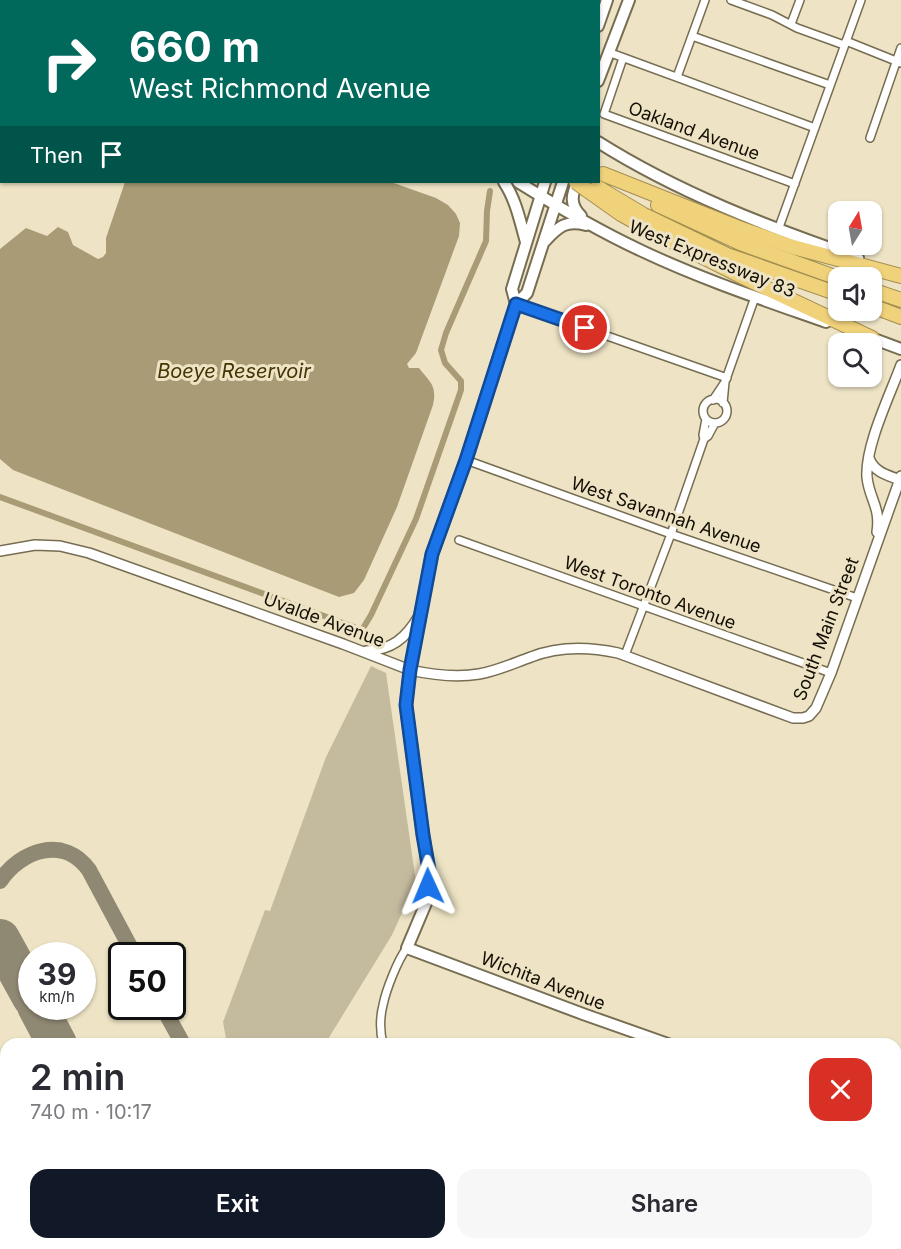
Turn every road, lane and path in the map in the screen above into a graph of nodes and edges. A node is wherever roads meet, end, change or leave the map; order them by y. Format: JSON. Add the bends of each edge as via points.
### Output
{"nodes":[{"id":1,"x":607,"y":0,"type":"edge"},
{"id":2,"x":629,"y":0,"type":"edge"},
{"id":3,"x":705,"y":0,"type":"edge"},
{"id":4,"x":731,"y":0,"type":"edge"},
{"id":5,"x":800,"y":0,"type":"edge"},
{"id":6,"x":858,"y":1,"type":"edge"},
{"id":7,"x":600,"y":20,"type":"edge"},
{"id":8,"x":791,"y":24,"type":"junction"},
{"id":9,"x":692,"y":36,"type":"junction"},
{"id":10,"x":845,"y":43,"type":"junction"},
{"id":11,"x":901,"y":48,"type":"edge"},
{"id":12,"x":608,"y":52,"type":"junction"},
{"id":13,"x":623,"y":58,"type":"junction"},
{"id":14,"x":898,"y":62,"type":"edge"},
{"id":15,"x":600,"y":75,"type":"edge"},
{"id":16,"x":677,"y":77,"type":"junction"},
{"id":17,"x":830,"y":85,"type":"junction"},
{"id":18,"x":815,"y":128,"type":"junction"},
{"id":19,"x":870,"y":138,"type":"dead end"},
{"id":20,"x":600,"y":143,"type":"edge"},
{"id":21,"x":600,"y":152,"type":"edge"},
{"id":22,"x":624,"y":157,"type":"junction"},
{"id":23,"x":601,"y":173,"type":"edge"},
{"id":24,"x":505,"y":183,"type":"edge"},
{"id":25,"x":520,"y":183,"type":"edge"},
{"id":26,"x":545,"y":183,"type":"edge"},
{"id":27,"x":563,"y":183,"type":"edge"},
{"id":28,"x":585,"y":184,"type":"edge"},
{"id":29,"x":795,"y":184,"type":"junction"},
{"id":30,"x":541,"y":196,"type":"junction"},
{"id":31,"x":555,"y":205,"type":"junction"},
{"id":32,"x":588,"y":223,"type":"junction"},
{"id":33,"x":599,"y":228,"type":"junction"},
{"id":34,"x":778,"y":230,"type":"junction"},
{"id":35,"x":526,"y":242,"type":"junction"},
{"id":36,"x":541,"y":246,"type":"junction"},
{"id":37,"x":828,"y":274,"type":"edge"},
{"id":38,"x":901,"y":275,"type":"edge"},
{"id":39,"x":828,"y":290,"type":"edge"},
{"id":40,"x":882,"y":293,"type":"edge"},
{"id":41,"x":755,"y":297,"type":"junction"},
{"id":42,"x":901,"y":300,"type":"edge"},
{"id":43,"x":516,"y":304,"type":"junction"},
{"id":44,"x":882,"y":309,"type":"edge"},
{"id":45,"x":901,"y":316,"type":"edge"},
{"id":46,"x":858,"y":333,"type":"edge"},
{"id":47,"x":861,"y":333,"type":"edge"},
{"id":48,"x":882,"y":342,"type":"edge"},
{"id":49,"x":901,"y":349,"type":"edge"},
{"id":50,"x":901,"y":366,"type":"edge"},
{"id":51,"x":726,"y":380,"type":"junction"},
{"id":52,"x":713,"y":400,"type":"junction"},
{"id":53,"x":723,"y":403,"type":"junction"},
{"id":54,"x":705,"y":419,"type":"junction"},
{"id":55,"x":716,"y":423,"type":"junction"},
{"id":56,"x":704,"y":439,"type":"junction"},
{"id":57,"x":868,"y":457,"type":"junction"},
{"id":58,"x":466,"y":460,"type":"junction"},
{"id":59,"x":900,"y":478,"type":"edge"},
{"id":60,"x":671,"y":534,"type":"junction"},
{"id":61,"x":459,"y":540,"type":"dead end"},
{"id":62,"x":0,"y":551,"type":"edge"},
{"id":63,"x":873,"y":553,"type":"junction"},
{"id":64,"x":857,"y":598,"type":"junction"},
{"id":65,"x":643,"y":607,"type":"junction"},
{"id":66,"x":421,"y":611,"type":"junction"},
{"id":67,"x":362,"y":651,"type":"junction"},
{"id":68,"x":625,"y":656,"type":"junction"},
{"id":69,"x":410,"y":670,"type":"junction"},
{"id":70,"x":831,"y":673,"type":"junction"},
{"id":71,"x":808,"y":716,"type":"joint"},
{"id":72,"x":407,"y":948,"type":"junction"},
{"id":73,"x":382,"y":1038,"type":"edge"},
{"id":74,"x":651,"y":1038,"type":"edge"}],
"edges":[{"from":1,"to":7,"type":"main road"},
{"from":2,"to":12,"type":"main road"},
{"from":3,"to":9,"type":"street"},
{"from":4,"to":8,"type":"street"},
{"from":5,"to":8,"type":"street"},
{"from":6,"to":10,"type":"street"},
{"from":8,"to":10,"type":"street"},
{"from":9,"to":16,"type":"street"},
{"from":9,"to":17,"type":"street"},
{"from":10,"to":14,"type":"street"},
{"from":10,"to":17,"type":"street"},
{"from":11,"to":14,"type":"street"},
{"from":12,"to":13,"type":"street"},
{"from":12,"to":15,"type":"main road"},
{"from":13,"to":16,"type":"street"},
{"from":13,"to":29,"type":"street","name":"Oakland Avenue","via":[[604,114]]},
{"from":14,"to":19,"type":"street"},
{"from":16,"to":18,"type":"street"},
{"from":17,"to":18,"type":"street"},
{"from":18,"to":29,"type":"street"},
{"from":20,"to":22,"type":"main road"},
{"from":21,"to":22,"type":"main road"},
{"from":22,"to":34,"type":"main road","via":[[688,191]]},
{"from":23,"to":37,"type":"highway","via":[[740,243]]},
{"from":23,"to":38,"type":"highway","via":[[793,247]]},
{"from":24,"to":35,"type":"main road","via":[[516,204]]},
{"from":25,"to":30,"type":"main road","name":"West Expressway 83"},
{"from":26,"to":30,"type":"main road"},
{"from":27,"to":31,"type":"main road"},
{"from":28,"to":32,"type":"main road","via":[[572,194],[573,204]]},
{"from":28,"to":39,"type":"highway","via":[[727,255]]},
{"from":28,"to":47,"type":"highway","via":[[621,214],[652,232]]},
{"from":29,"to":34,"type":"street"},
{"from":30,"to":31,"type":"main road","name":"West Expressway 83"},
{"from":30,"to":35,"type":"main road"},
{"from":31,"to":32,"type":"main road","name":"West Expressway 83"},
{"from":31,"to":36,"type":"main road"},
{"from":32,"to":33,"type":"main road","name":"West Expressway 83"},
{"from":33,"to":36,"type":"main road","via":[[565,224]]},
{"from":33,"to":41,"type":"main road","name":"West Expressway 83","via":[[671,264]]},
{"from":34,"to":38,"type":"main road"},
{"from":35,"to":43,"type":"main road","via":[[512,289]]},
{"from":36,"to":43,"type":"main road","via":[[527,293]]},
{"from":40,"to":42,"type":"highway"},
{"from":41,"to":46,"type":"main road","name":"West Expressway 83"},
{"from":41,"to":51,"type":"street"},
{"from":43,"to":51,"type":"street"},
{"from":43,"to":58,"type":"main road"},
{"from":44,"to":45,"type":"highway"},
{"from":48,"to":49,"type":"main road","name":"West Expressway 83"},
{"from":50,"to":57,"type":"street","name":"South Main Street"},
{"from":51,"to":52,"type":"street"},
{"from":51,"to":53,"type":"street"},
{"from":52,"to":53,"type":"street"},
{"from":52,"to":54,"type":"street","via":[[704,407]]},
{"from":53,"to":55,"type":"street","via":[[726,416]]},
{"from":54,"to":55,"type":"street"},
{"from":54,"to":56,"type":"street"},
{"from":55,"to":56,"type":"street"},
{"from":56,"to":60,"type":"street"},
{"from":57,"to":59,"type":"street","name":"South Main Street","via":[[877,470]]},
{"from":57,"to":63,"type":"street","name":"South Main Street","via":[[867,477],[878,513]]},
{"from":58,"to":60,"type":"street","name":"West Savannah Avenue"},
{"from":58,"to":66,"type":"main road","via":[[432,554]]},
{"from":59,"to":63,"type":"street","name":"South Main Street"},
{"from":60,"to":64,"type":"street","name":"West Savannah Avenue"},
{"from":60,"to":65,"type":"street"},
{"from":61,"to":65,"type":"street","name":"West Toronto Avenue"},
{"from":62,"to":67,"type":"street","name":"Uvalde Avenue","via":[[35,545],[88,553]]},
{"from":63,"to":64,"type":"street","name":"South Main Street"},
{"from":64,"to":70,"type":"street","name":"South Main Street"},
{"from":65,"to":68,"type":"street"},
{"from":65,"to":70,"type":"street","name":"West Toronto Avenue"},
{"from":66,"to":67,"type":"street","via":[[402,639],[376,650]]},
{"from":66,"to":69,"type":"main road"},
{"from":67,"to":69,"type":"street","name":"Uvalde Avenue"},
{"from":68,"to":69,"type":"street","name":"Uvalde Avenue","via":[[604,650],[574,649],[533,656],[481,674],[445,676]]},
{"from":68,"to":71,"type":"street","name":"Uvalde Avenue","via":[[793,718]]},
{"from":69,"to":72,"type":"main road","via":[[406,705],[429,870],[426,903]]},
{"from":70,"to":71,"type":"street","name":"South Main Street","via":[[816,708]]},
{"from":72,"to":73,"type":"street","via":[[400,956],[382,1006]]},
{"from":72,"to":74,"type":"main road","name":"Wichita Avenue"}]}
